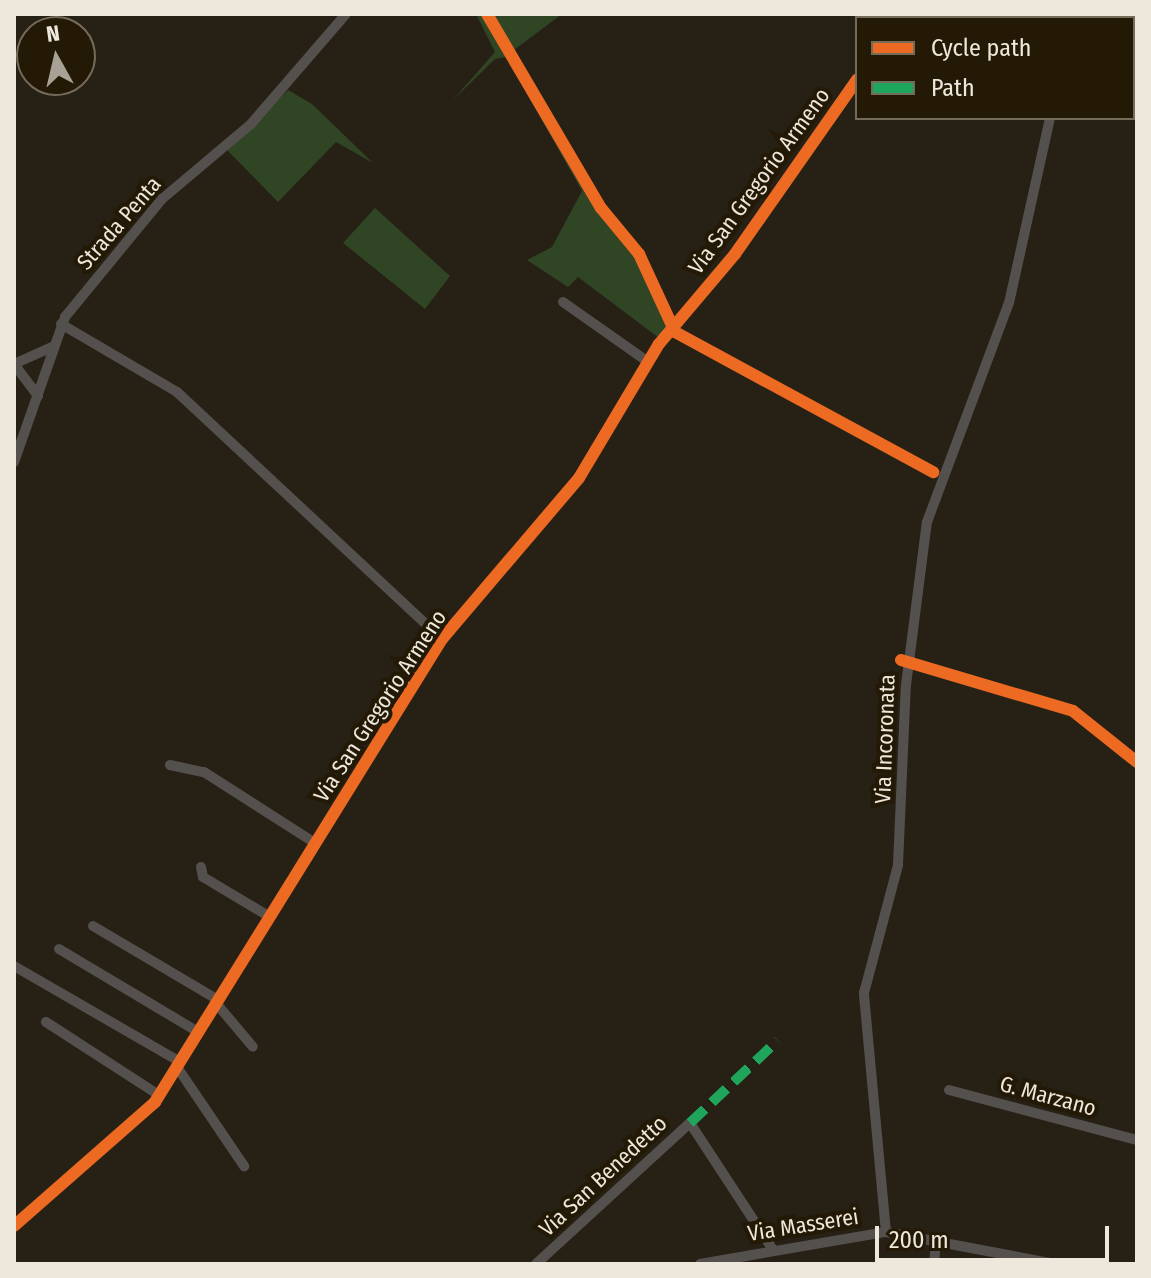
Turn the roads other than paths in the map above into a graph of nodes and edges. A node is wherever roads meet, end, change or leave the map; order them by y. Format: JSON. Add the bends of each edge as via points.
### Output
{"nodes":[{"id":1,"x":346,"y":14,"type":"edge"},
{"id":2,"x":855,"y":83,"type":"edge"},
{"id":3,"x":1050,"y":120,"type":"edge"},
{"id":4,"x":563,"y":302,"type":"dead end"},
{"id":5,"x":61,"y":324,"type":"junction"},
{"id":6,"x":54,"y":346,"type":"junction"},
{"id":7,"x":648,"y":362,"type":"junction"},
{"id":8,"x":14,"y":364,"type":"edge"},
{"id":9,"x":38,"y":396,"type":"junction"},
{"id":10,"x":14,"y":462,"type":"edge"},
{"id":11,"x":442,"y":639,"type":"junction"},
{"id":12,"x":170,"y":765,"type":"dead end"},
{"id":13,"x":315,"y":843,"type":"junction"},
{"id":14,"x":201,"y":867,"type":"dead end"},
{"id":15,"x":270,"y":917,"type":"junction"},
{"id":16,"x":93,"y":926,"type":"dead end"},
{"id":17,"x":59,"y":949,"type":"dead end"},
{"id":18,"x":14,"y":966,"type":"edge"},
{"id":19,"x":217,"y":1002,"type":"junction"},
{"id":20,"x":46,"y":1022,"type":"dead end"},
{"id":21,"x":198,"y":1032,"type":"junction"},
{"id":22,"x":253,"y":1047,"type":"dead end"},
{"id":23,"x":178,"y":1064,"type":"junction"},
{"id":24,"x":949,"y":1090,"type":"dead end"},
{"id":25,"x":159,"y":1095,"type":"junction"},
{"id":26,"x":1137,"y":1140,"type":"edge"},
{"id":27,"x":244,"y":1166,"type":"dead end"},
{"id":28,"x":14,"y":1226,"type":"edge"},
{"id":29,"x":886,"y":1232,"type":"junction"},
{"id":30,"x":936,"y":1239,"type":"junction"},
{"id":31,"x":768,"y":1251,"type":"junction"},
{"id":32,"x":1049,"y":1263,"type":"edge"},
{"id":33,"x":536,"y":1264,"type":"edge"},
{"id":34,"x":700,"y":1264,"type":"edge"},
{"id":35,"x":763,"y":1264,"type":"edge"},
{"id":36,"x":934,"y":1264,"type":"edge"}],
"edges":[{"from":1,"to":5,"type":"street","name":"Strada Penta","via":[[251,124],[162,199]]},
{"from":2,"to":7,"type":"street","name":"Via San Gregorio Armeno"},
{"from":3,"to":29,"type":"street","name":"Via Incoronata","via":[[1009,303],[927,522],[906,685],[898,865],[863,1005]]},
{"from":4,"to":7,"type":"street"},
{"from":5,"to":6,"type":"street","name":"Strada Penta"},
{"from":5,"to":11,"type":"street","via":[[177,392]]},
{"from":6,"to":8,"type":"street"},
{"from":6,"to":9,"type":"street","name":"Strada Penta"},
{"from":7,"to":11,"type":"street","name":"Via San Gregorio Armeno","via":[[579,478]]},
{"from":8,"to":9,"type":"street"},
{"from":9,"to":10,"type":"street","name":"Strada Penta"},
{"from":11,"to":13,"type":"street","name":"Via San Gregorio Armeno"},
{"from":12,"to":13,"type":"street","via":[[204,772]]},
{"from":13,"to":15,"type":"street","name":"Via San Gregorio Armeno"},
{"from":14,"to":15,"type":"street","via":[[203,877]]},
{"from":15,"to":19,"type":"street","name":"Via San Gregorio Armeno"},
{"from":16,"to":19,"type":"street"},
{"from":17,"to":21,"type":"street"},
{"from":18,"to":23,"type":"street"},
{"from":19,"to":21,"type":"street","name":"Via San Gregorio Armeno"},
{"from":19,"to":22,"type":"street"},
{"from":20,"to":25,"type":"street"},
{"from":21,"to":23,"type":"street","name":"Via San Gregorio Armeno"},
{"from":23,"to":25,"type":"street","name":"Via San Gregorio Armeno"},
{"from":23,"to":27,"type":"street"},
{"from":24,"to":26,"type":"street","name":"G. Marzano"},
{"from":25,"to":28,"type":"street","name":"Via San Gregorio Armeno"},
{"from":29,"to":30,"type":"street","name":"Via Masserei"},
{"from":29,"to":31,"type":"street","name":"Via Masserei"},
{"from":30,"to":32,"type":"street","name":"Via Masserei"},
{"from":30,"to":36,"type":"street"},
{"from":31,"to":33,"type":"street","name":"Via San Benedetto","via":[[690,1123]]},
{"from":31,"to":34,"type":"street","name":"Via Masserei"},
{"from":31,"to":35,"type":"street"}]}
